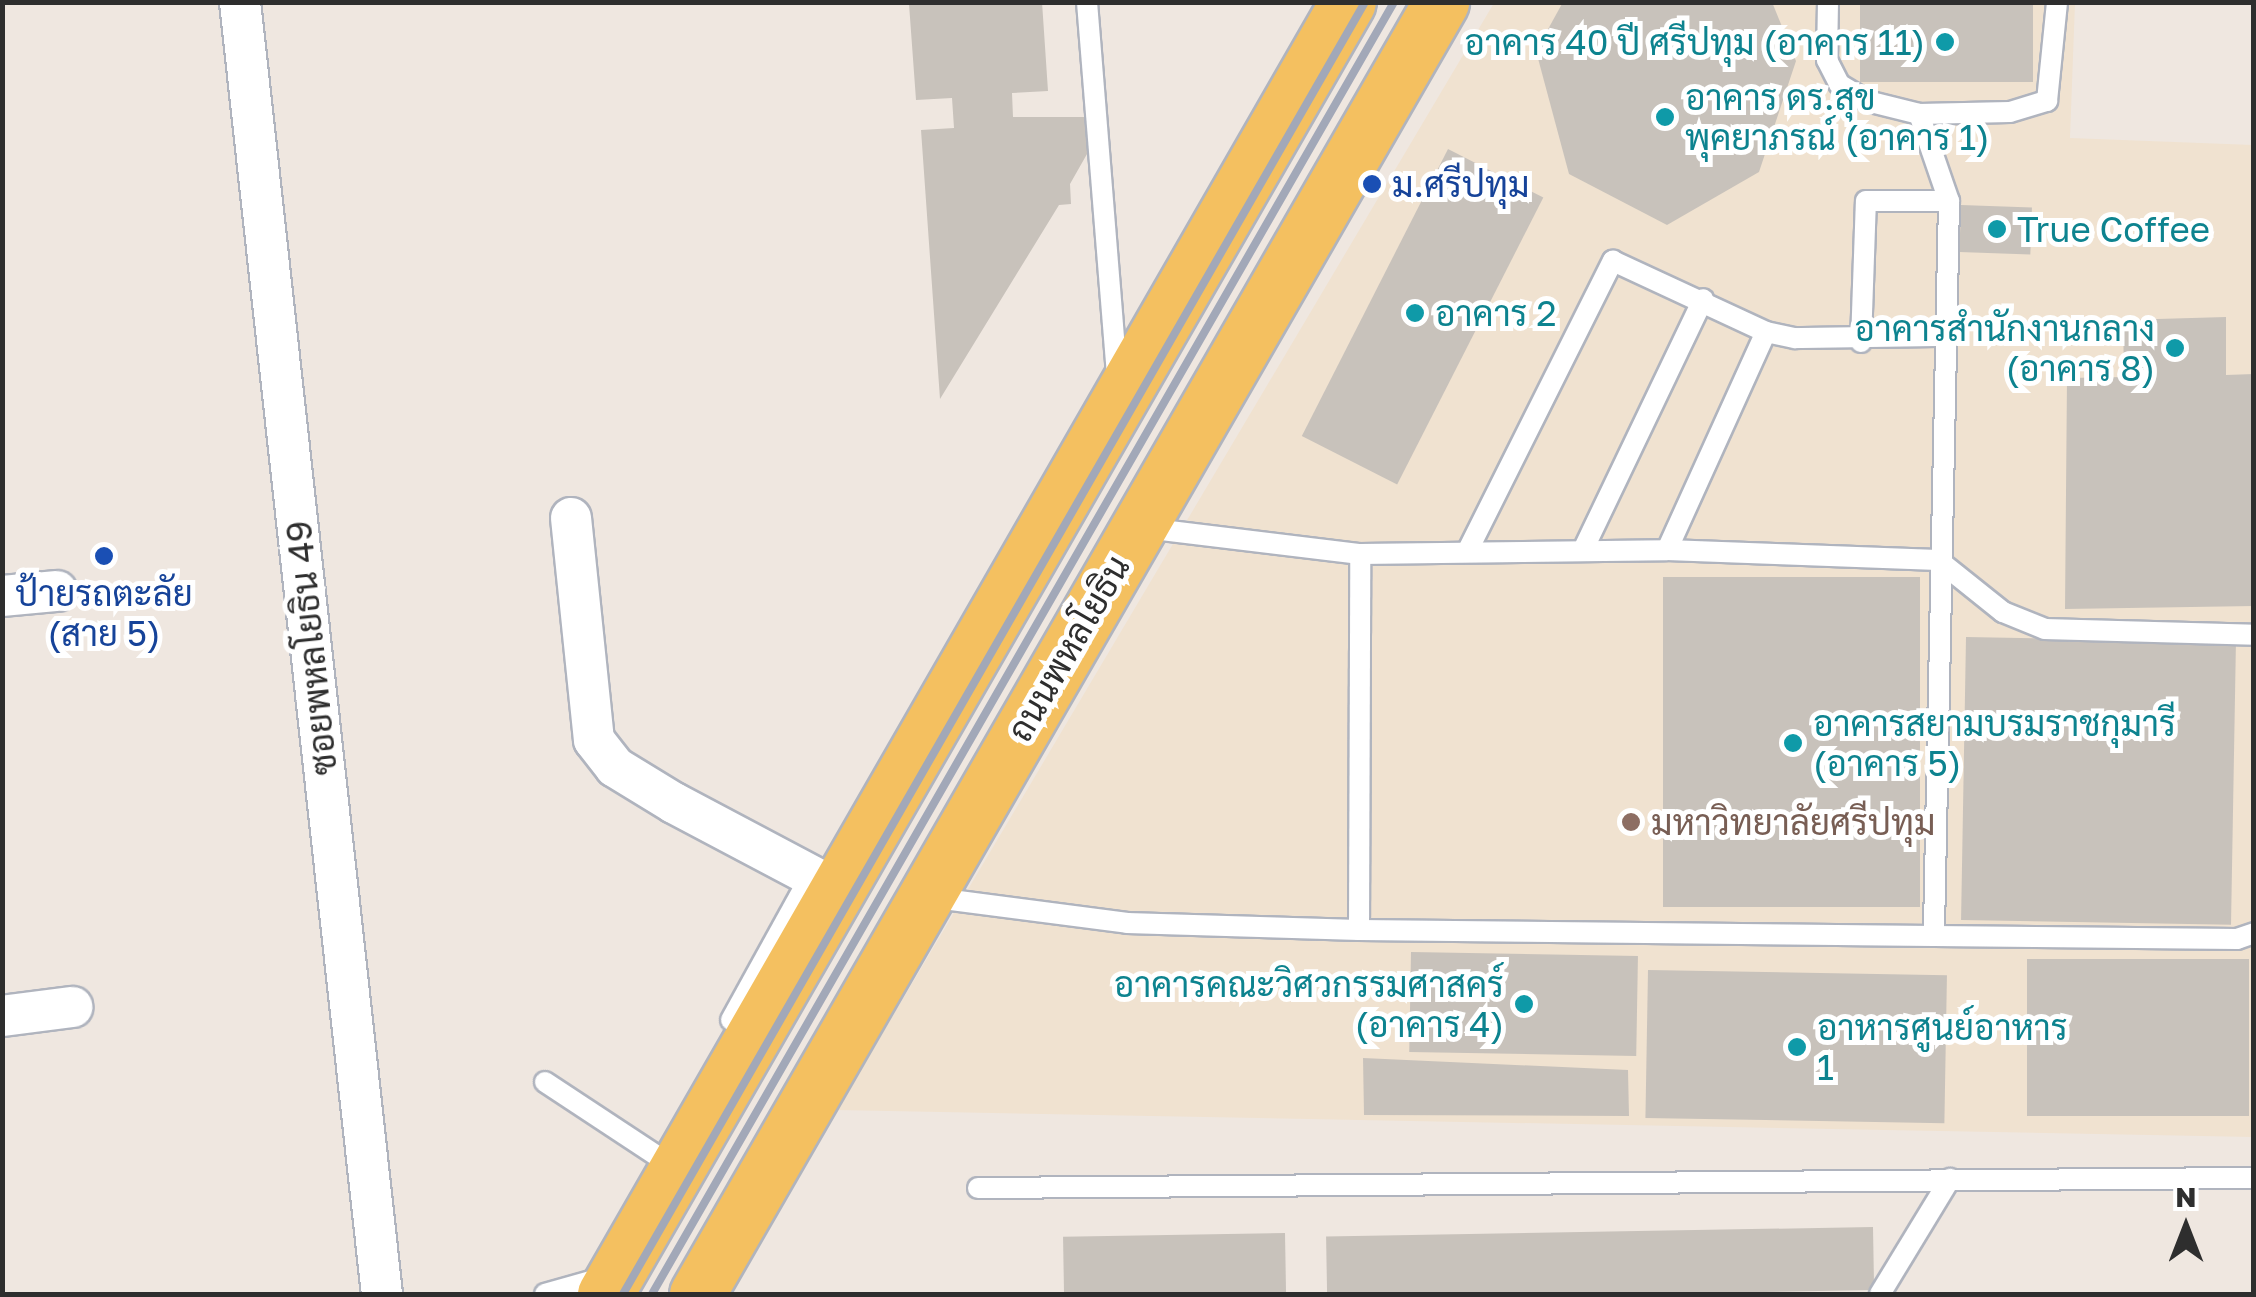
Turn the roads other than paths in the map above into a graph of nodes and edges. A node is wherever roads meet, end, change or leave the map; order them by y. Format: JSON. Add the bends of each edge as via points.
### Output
{"nodes":[{"id":1,"x":240,"y":2,"type":"edge"},
{"id":2,"x":1087,"y":2,"type":"edge"},
{"id":3,"x":1348,"y":2,"type":"edge"},
{"id":4,"x":1441,"y":2,"type":"edge"},
{"id":5,"x":1828,"y":2,"type":"edge"},
{"id":6,"x":2057,"y":2,"type":"edge"},
{"id":7,"x":1919,"y":114,"type":"junction"},
{"id":8,"x":1949,"y":201,"type":"junction"},
{"id":9,"x":1703,"y":299,"type":"junction"},
{"id":10,"x":1766,"y":332,"type":"junction"},
{"id":11,"x":1944,"y":336,"type":"junction"},
{"id":12,"x":1861,"y":342,"type":"junction"},
{"id":13,"x":1120,"y":402,"type":"junction"},
{"id":14,"x":1070,"y":488,"type":"junction"},
{"id":15,"x":571,"y":518,"type":"dead end"},
{"id":16,"x":1139,"y":527,"type":"junction"},
{"id":17,"x":1583,"y":550,"type":"junction"},
{"id":18,"x":1667,"y":550,"type":"junction"},
{"id":19,"x":1467,"y":552,"type":"junction"},
{"id":20,"x":1360,"y":554,"type":"junction"},
{"id":21,"x":1938,"y":560,"type":"junction"},
{"id":22,"x":57,"y":591,"type":"dead end"},
{"id":23,"x":2,"y":596,"type":"edge"},
{"id":24,"x":2254,"y":635,"type":"edge"},
{"id":25,"x":824,"y":883,"type":"junction"},
{"id":26,"x":922,"y":896,"type":"junction"},
{"id":27,"x":1358,"y":930,"type":"junction"},
{"id":28,"x":1934,"y":932,"type":"junction"},
{"id":29,"x":2254,"y":933,"type":"edge"},
{"id":30,"x":72,"y":1007,"type":"dead end"},
{"id":31,"x":2,"y":1016,"type":"edge"},
{"id":32,"x":725,"y":1032,"type":"dead end"},
{"id":33,"x":545,"y":1082,"type":"dead end"},
{"id":34,"x":668,"y":1153,"type":"junction"},
{"id":35,"x":2254,"y":1178,"type":"edge"},
{"id":36,"x":1950,"y":1179,"type":"junction"},
{"id":37,"x":978,"y":1188,"type":"dead end"},
{"id":38,"x":611,"y":1284,"type":"edge"},
{"id":39,"x":382,"y":1294,"type":"edge"},
{"id":40,"x":545,"y":1294,"type":"edge"},
{"id":41,"x":698,"y":1294,"type":"edge"},
{"id":42,"x":1880,"y":1294,"type":"edge"}],
"edges":[{"from":1,"to":39,"type":"street","name":"ซอยพหลโยธิน 49"},
{"from":2,"to":13,"type":"lane"},
{"from":3,"to":13,"type":"main road"},
{"from":4,"to":16,"type":"main road","name":"ถนนพหลโยธิน"},
{"from":5,"to":7,"type":"lane","via":[[1828,60],[1839,84],[1867,101]]},
{"from":6,"to":7,"type":"lane","via":[[2047,101],[2010,112]]},
{"from":7,"to":8,"type":"lane"},
{"from":8,"to":11,"type":"lane"},
{"from":8,"to":12,"type":"lane","via":[[1866,200]]},
{"from":9,"to":10,"type":"lane"},
{"from":9,"to":17,"type":"lane"},
{"from":9,"to":19,"type":"lane","via":[[1613,260]]},
{"from":10,"to":12,"type":"lane"},
{"from":10,"to":18,"type":"lane"},
{"from":11,"to":12,"type":"lane"},
{"from":11,"to":21,"type":"lane"},
{"from":13,"to":14,"type":"main road"},
{"from":14,"to":16,"type":"main road"},
{"from":14,"to":25,"type":"main road"},
{"from":15,"to":25,"type":"street","via":[[594,740],[616,767]]},
{"from":16,"to":20,"type":"lane"},
{"from":16,"to":26,"type":"main road","name":"ถนนพหลโยธิน"},
{"from":17,"to":18,"type":"lane"},
{"from":17,"to":19,"type":"lane"},
{"from":18,"to":21,"type":"lane"},
{"from":19,"to":20,"type":"lane"},
{"from":20,"to":27,"type":"lane"},
{"from":21,"to":24,"type":"lane","via":[[2003,612],[2046,629]]},
{"from":21,"to":28,"type":"lane"},
{"from":22,"to":23,"type":"street"},
{"from":25,"to":32,"type":"lane"},
{"from":25,"to":34,"type":"main road"},
{"from":26,"to":27,"type":"lane","via":[[1126,923]]},
{"from":26,"to":41,"type":"main road","name":"ถนนพหลโยธิน"},
{"from":27,"to":28,"type":"lane"},
{"from":28,"to":29,"type":"lane","via":[[2236,939]]},
{"from":30,"to":31,"type":"street"},
{"from":33,"to":34,"type":"lane"},
{"from":34,"to":38,"type":"main road"},
{"from":35,"to":36,"type":"lane"},
{"from":36,"to":37,"type":"lane"},
{"from":36,"to":42,"type":"lane"},
{"from":38,"to":40,"type":"lane"}]}
